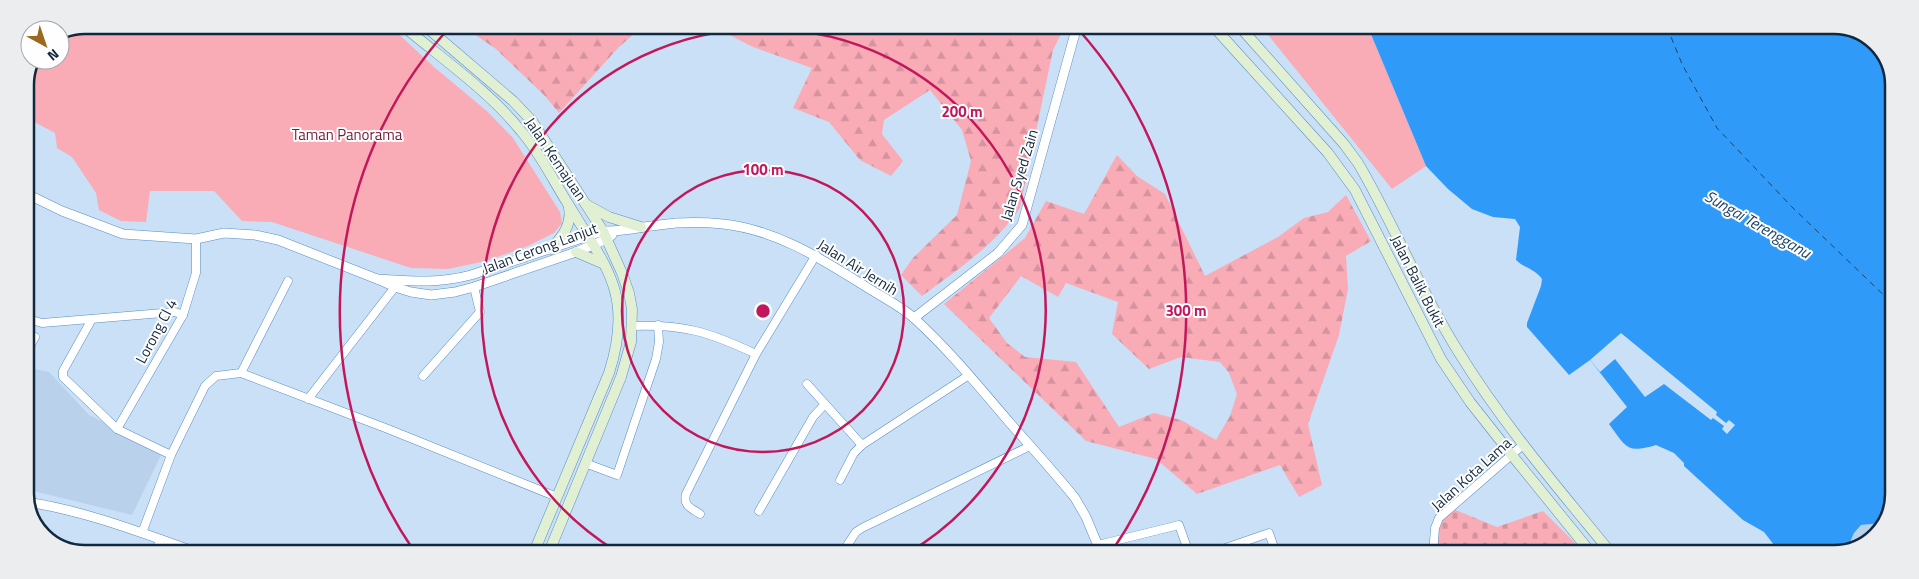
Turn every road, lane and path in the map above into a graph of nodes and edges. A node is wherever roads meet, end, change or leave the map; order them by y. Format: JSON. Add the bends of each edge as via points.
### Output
{"nodes":[{"id":1,"x":413,"y":34,"type":"edge"},
{"id":2,"x":435,"y":34,"type":"edge"},
{"id":3,"x":1075,"y":34,"type":"edge"},
{"id":4,"x":1220,"y":34,"type":"edge"},
{"id":5,"x":1246,"y":34,"type":"edge"},
{"id":6,"x":34,"y":197,"type":"edge"},
{"id":7,"x":584,"y":203,"type":"junction"},
{"id":8,"x":568,"y":205,"type":"junction"},
{"id":9,"x":641,"y":227,"type":"junction"},
{"id":10,"x":617,"y":231,"type":"joint"},
{"id":11,"x":605,"y":235,"type":"junction"},
{"id":12,"x":196,"y":239,"type":"junction"},
{"id":13,"x":591,"y":241,"type":"junction"},
{"id":14,"x":551,"y":249,"type":"junction"},
{"id":15,"x":576,"y":252,"type":"junction"},
{"id":16,"x":816,"y":256,"type":"junction"},
{"id":17,"x":604,"y":264,"type":"junction"},
{"id":18,"x":377,"y":279,"type":"junction"},
{"id":19,"x":288,"y":281,"type":"dead end"},
{"id":20,"x":474,"y":287,"type":"junction"},
{"id":21,"x":395,"y":288,"type":"junction"},
{"id":22,"x":183,"y":315,"type":"junction"},
{"id":23,"x":914,"y":318,"type":"junction"},
{"id":24,"x":92,"y":319,"type":"junction"},
{"id":25,"x":34,"y":321,"type":"edge"},
{"id":26,"x":658,"y":325,"type":"junction"},
{"id":27,"x":632,"y":326,"type":"junction"},
{"id":28,"x":756,"y":354,"type":"junction"},
{"id":29,"x":241,"y":373,"type":"junction"},
{"id":30,"x":423,"y":376,"type":"dead end"},
{"id":31,"x":969,"y":376,"type":"junction"},
{"id":32,"x":807,"y":384,"type":"dead end"},
{"id":33,"x":308,"y":399,"type":"junction"},
{"id":34,"x":825,"y":404,"type":"junction"},
{"id":35,"x":117,"y":429,"type":"junction"},
{"id":36,"x":1524,"y":444,"type":"junction"},
{"id":37,"x":862,"y":445,"type":"junction"},
{"id":38,"x":1030,"y":446,"type":"junction"},
{"id":39,"x":1511,"y":454,"type":"junction"},
{"id":40,"x":171,"y":455,"type":"junction"},
{"id":41,"x":585,"y":463,"type":"junction"},
{"id":42,"x":840,"y":480,"type":"dead end"},
{"id":43,"x":556,"y":497,"type":"junction"},
{"id":44,"x":35,"y":504,"type":"edge"},
{"id":45,"x":759,"y":511,"type":"dead end"},
{"id":46,"x":700,"y":514,"type":"dead end"},
{"id":47,"x":142,"y":533,"type":"junction"},
{"id":48,"x":162,"y":540,"type":"junction"},
{"id":49,"x":158,"y":545,"type":"edge"},
{"id":50,"x":176,"y":545,"type":"edge"},
{"id":51,"x":537,"y":545,"type":"edge"},
{"id":52,"x":552,"y":545,"type":"edge"},
{"id":53,"x":847,"y":545,"type":"edge"},
{"id":54,"x":1098,"y":545,"type":"edge"},
{"id":55,"x":1113,"y":545,"type":"edge"},
{"id":56,"x":1186,"y":545,"type":"edge"},
{"id":57,"x":1234,"y":545,"type":"edge"},
{"id":58,"x":1273,"y":545,"type":"edge"},
{"id":59,"x":1434,"y":545,"type":"edge"},
{"id":60,"x":1585,"y":545,"type":"edge"},
{"id":61,"x":1605,"y":545,"type":"edge"}],
"edges":[{"from":1,"to":8,"type":"main road","name":"Jalan Kemajuan","via":[[503,111],[530,142]]},
{"from":2,"to":7,"type":"main road","name":"Jalan Kemajuan","via":[[532,121]]},
{"from":3,"to":23,"type":"street","name":"Jalan Syed Zain","via":[[1022,225],[998,253]]},
{"from":4,"to":39,"type":"main road","name":"Jalan Balik Bukit","via":[[1344,173],[1441,359]]},
{"from":5,"to":36,"type":"main road","name":"Jalan Balik Bukit","via":[[1358,162],[1457,350]]},
{"from":6,"to":12,"type":"street","name":"Jalan Cerong Lanjut","via":[[115,232]]},
{"from":7,"to":9,"type":"main road","via":[[610,217]]},
{"from":7,"to":11,"type":"main road","name":"Jalan Kemajuan"},
{"from":8,"to":13,"type":"main road","name":"Jalan Kemajuan"},
{"from":8,"to":14,"type":"main road","via":[[569,223]]},
{"from":9,"to":10,"type":"street","name":"Jalan Air Jernih"},
{"from":9,"to":16,"type":"street","name":"Jalan Air Jernih","via":[[685,223],[739,227],[786,241]]},
{"from":10,"to":11,"type":"street","name":"Jalan Cerong Lanjut"},
{"from":11,"to":13,"type":"street","name":"Jalan Cerong Lanjut"},
{"from":11,"to":27,"type":"main road","name":"Jalan Kemajuan","via":[[629,293]]},
{"from":12,"to":18,"type":"street","name":"Jalan Cerong Lanjut","via":[[224,233],[278,240]]},
{"from":12,"to":22,"type":"street","name":"Lorong Cl 4","via":[[196,273]]},
{"from":13,"to":14,"type":"street","name":"Jalan Cerong Lanjut"},
{"from":13,"to":15,"type":"street","name":"Jalan Cerong Lanjut"},
{"from":13,"to":17,"type":"main road","name":"Jalan Kemajuan"},
{"from":14,"to":18,"type":"street","name":"Jalan Cerong Lanjut","via":[[453,280]]},
{"from":15,"to":17,"type":"main road"},
{"from":15,"to":20,"type":"street","name":"Jalan Cerong Lanjut"},
{"from":16,"to":23,"type":"street","name":"Jalan Air Jernih"},
{"from":16,"to":28,"type":"street"},
{"from":17,"to":43,"type":"main road","name":"Jalan Kemajuan","via":[[612,278],[616,297],[619,327],[616,349],[609,373]]},
{"from":18,"to":21,"type":"street","name":"Jalan Cerong Lanjut"},
{"from":19,"to":29,"type":"street"},
{"from":20,"to":21,"type":"street","name":"Jalan Cerong Lanjut","via":[[431,295]]},
{"from":20,"to":30,"type":"street","via":[[480,312]]},
{"from":21,"to":33,"type":"street"},
{"from":22,"to":24,"type":"street","via":[[175,312]]},
{"from":22,"to":35,"type":"street","name":"Lorong Cl 4"},
{"from":23,"to":31,"type":"street","name":"Jalan Air Jernih"},
{"from":24,"to":25,"type":"street","via":[[42,323]]},
{"from":24,"to":35,"type":"street","via":[[62,375]]},
{"from":26,"to":27,"type":"street"},
{"from":26,"to":28,"type":"street","via":[[691,328],[723,338]]},
{"from":26,"to":41,"type":"street","via":[[656,359],[617,475]]},
{"from":27,"to":41,"type":"main road","name":"Jalan Kemajuan","via":[[621,377]]},
{"from":28,"to":46,"type":"street","via":[[686,494],[686,505]]},
{"from":29,"to":33,"type":"street"},
{"from":29,"to":40,"type":"street","via":[[216,376],[206,386]]},
{"from":31,"to":37,"type":"street"},
{"from":31,"to":38,"type":"street","name":"Jalan Air Jernih"},
{"from":32,"to":34,"type":"street"},
{"from":33,"to":43,"type":"street"},
{"from":34,"to":37,"type":"street"},
{"from":34,"to":45,"type":"street","via":[[812,417]]},
{"from":35,"to":40,"type":"street"},
{"from":36,"to":39,"type":"street","name":"Jalan Kota Lama"},
{"from":36,"to":61,"type":"main road","name":"Jalan Balik Bukit"},
{"from":37,"to":42,"type":"street","via":[[854,453]]},
{"from":38,"to":53,"type":"street","via":[[862,528]]},
{"from":38,"to":54,"type":"street","name":"Jalan Air Jernih","via":[[1074,498]]},
{"from":39,"to":59,"type":"street","name":"Jalan Kota Lama","via":[[1439,518]]},
{"from":39,"to":60,"type":"main road","name":"Jalan Balik Bukit"},
{"from":40,"to":47,"type":"street"},
{"from":41,"to":52,"type":"main road","name":"Jalan Kemajuan"},
{"from":43,"to":51,"type":"main road","name":"Jalan Kemajuan"},
{"from":44,"to":47,"type":"street"},
{"from":47,"to":48,"type":"street"},
{"from":48,"to":49,"type":"street"},
{"from":48,"to":50,"type":"street"},
{"from":55,"to":56,"type":"street","via":[[1179,525]]},
{"from":57,"to":58,"type":"street","via":[[1269,533]]}]}
